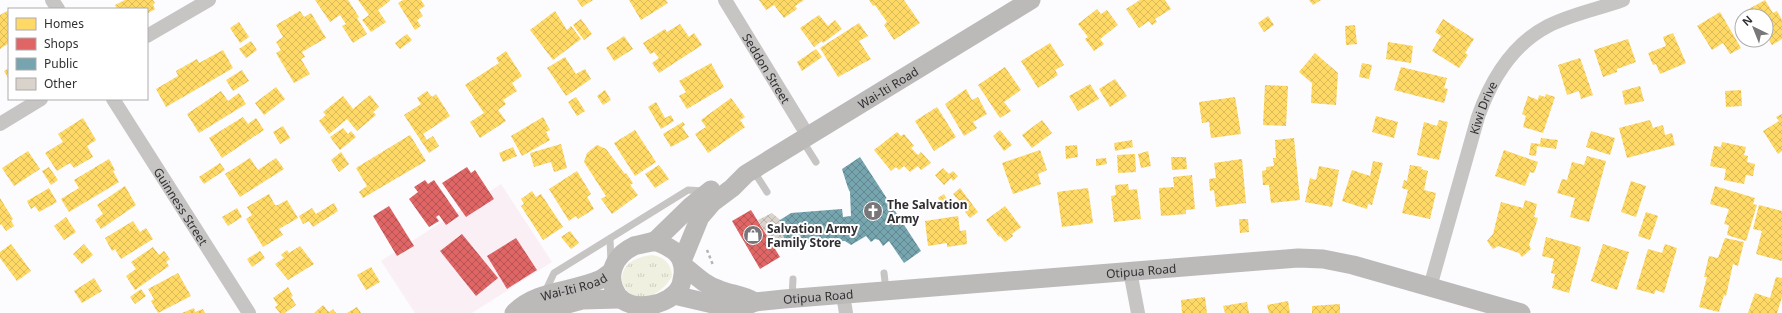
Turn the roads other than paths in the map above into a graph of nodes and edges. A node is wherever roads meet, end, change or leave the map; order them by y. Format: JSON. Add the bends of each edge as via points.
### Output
{"nodes":[{"id":1,"x":209,"y":0,"type":"edge"},
{"id":2,"x":725,"y":0,"type":"edge"},
{"id":3,"x":1030,"y":0,"type":"edge"},
{"id":4,"x":1623,"y":0,"type":"edge"},
{"id":5,"x":148,"y":35,"type":"edge"},
{"id":6,"x":39,"y":100,"type":"edge"},
{"id":7,"x":114,"y":100,"type":"edge"},
{"id":8,"x":0,"y":124,"type":"edge"},
{"id":9,"x":805,"y":138,"type":"junction"},
{"id":10,"x":816,"y":162,"type":"dead end"},
{"id":11,"x":749,"y":172,"type":"junction"},
{"id":12,"x":710,"y":191,"type":"junction"},
{"id":13,"x":767,"y":192,"type":"dead end"},
{"id":14,"x":610,"y":239,"type":"junction"},
{"id":15,"x":655,"y":241,"type":"junction"},
{"id":16,"x":683,"y":263,"type":"junction"},
{"id":17,"x":612,"y":271,"type":"junction"},
{"id":18,"x":1130,"y":272,"type":"junction"},
{"id":19,"x":884,"y":273,"type":"dead end"},
{"id":20,"x":792,"y":280,"type":"dead end"},
{"id":21,"x":1430,"y":287,"type":"junction"},
{"id":22,"x":886,"y":292,"type":"junction"},
{"id":23,"x":674,"y":295,"type":"junction"},
{"id":24,"x":544,"y":296,"type":"junction"},
{"id":25,"x":619,"y":298,"type":"junction"},
{"id":26,"x":792,"y":299,"type":"junction"},
{"id":27,"x":755,"y":302,"type":"junction"},
{"id":28,"x":845,"y":304,"type":"edge"},
{"id":29,"x":719,"y":310,"type":"edge"},
{"id":30,"x":249,"y":313,"type":"edge"},
{"id":31,"x":514,"y":313,"type":"edge"},
{"id":32,"x":535,"y":313,"type":"edge"},
{"id":33,"x":1138,"y":313,"type":"edge"},
{"id":34,"x":1521,"y":313,"type":"edge"}],
"edges":[{"from":1,"to":5,"type":"street"},
{"from":2,"to":9,"type":"street","name":"Seddon Street"},
{"from":3,"to":9,"type":"street","name":"Wai-Iti Road"},
{"from":4,"to":21,"type":"street","name":"Kiwi Drive","via":[[1547,26],[1516,50],[1500,68],[1487,92],[1478,117]]},
{"from":6,"to":8,"type":"street"},
{"from":7,"to":30,"type":"street","name":"Guinness Street"},
{"from":9,"to":10,"type":"lane"},
{"from":9,"to":11,"type":"street","name":"Wai-Iti Road"},
{"from":11,"to":12,"type":"street","name":"Wai-Iti Road","via":[[731,176]]},
{"from":11,"to":13,"type":"lane"},
{"from":11,"to":16,"type":"street","name":"Wai-Iti Road","via":[[700,216]]},
{"from":12,"to":14,"type":"lane","via":[[688,190]]},
{"from":12,"to":15,"type":"street","name":"Wai-Iti Road"},
{"from":14,"to":17,"type":"lane"},
{"from":14,"to":24,"type":"lane","via":[[554,273]]},
{"from":15,"to":16,"type":"street","via":[[669,247]]},
{"from":15,"to":17,"type":"street","via":[[633,247],[623,253]]},
{"from":16,"to":23,"type":"street","via":[[681,285]]},
{"from":16,"to":27,"type":"street","name":"Otipua Road","via":[[708,285],[745,296]]},
{"from":17,"to":24,"type":"street","name":"Wai-Iti Road","via":[[600,280]]},
{"from":17,"to":25,"type":"street","via":[[613,288]]},
{"from":18,"to":21,"type":"street","name":"Otipua Road","via":[[1250,261],[1323,259]]},
{"from":18,"to":22,"type":"street","name":"Otipua Road"},
{"from":18,"to":33,"type":"street"},
{"from":19,"to":22,"type":"lane"},
{"from":20,"to":26,"type":"lane"},
{"from":21,"to":34,"type":"street","name":"Otipua Road"},
{"from":22,"to":28,"type":"street","name":"Otipua Road"},
{"from":23,"to":25,"type":"street","via":[[652,307],[641,308]]},
{"from":23,"to":29,"type":"street","name":"Otipua Road"},
{"from":24,"to":31,"type":"street","name":"Wai-Iti Road","via":[[521,305]]},
{"from":25,"to":32,"type":"street","name":"Wai-Iti Road","via":[[582,300]]},
{"from":26,"to":27,"type":"street","name":"Otipua Road"},
{"from":26,"to":28,"type":"street","name":"Otipua Road"},
{"from":27,"to":29,"type":"street","name":"Otipua Road","via":[[743,308]]}]}
